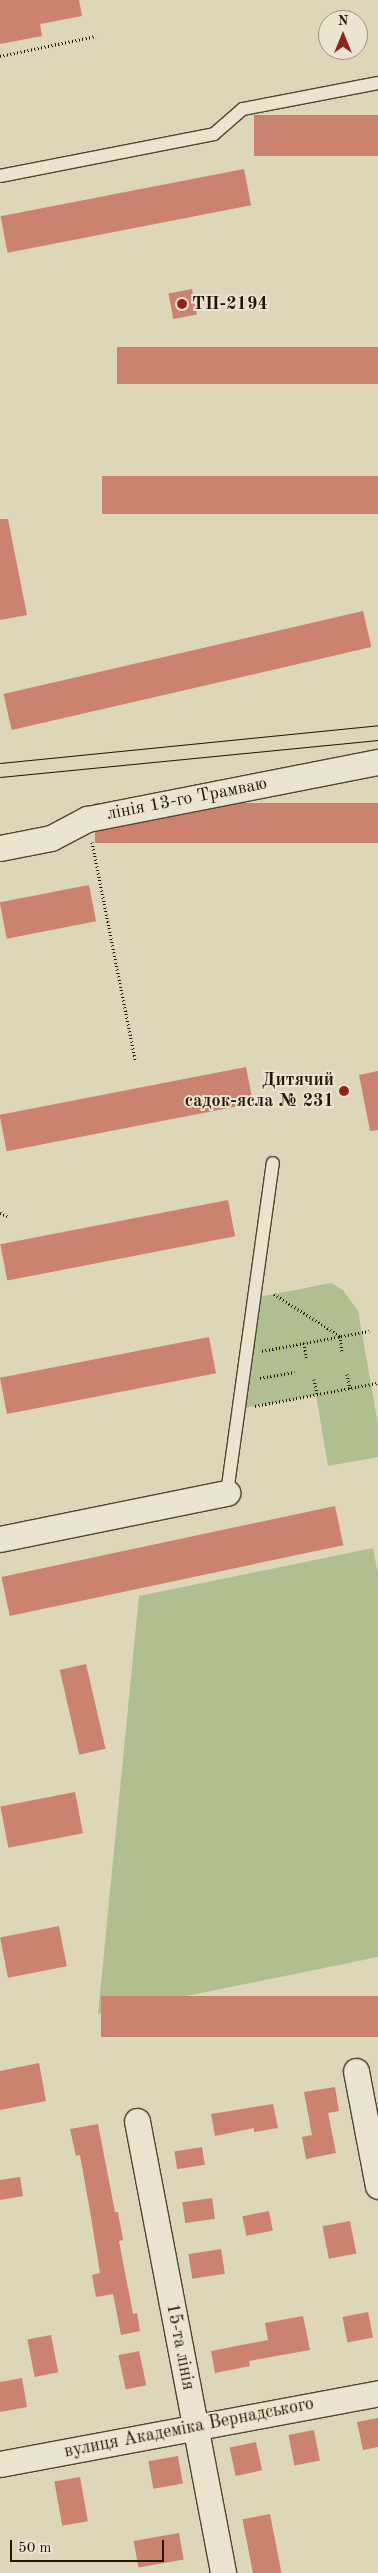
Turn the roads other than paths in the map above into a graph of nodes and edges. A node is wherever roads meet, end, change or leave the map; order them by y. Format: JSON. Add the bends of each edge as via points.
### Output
{"nodes":[{"id":1,"x":378,"y":83,"type":"edge"},
{"id":2,"x":0,"y":176,"type":"edge"},
{"id":3,"x":378,"y":762,"type":"edge"},
{"id":4,"x":0,"y":848,"type":"edge"},
{"id":5,"x":273,"y":1164,"type":"dead end"},
{"id":6,"x":227,"y":1493,"type":"joint"},
{"id":7,"x":0,"y":1539,"type":"edge"},
{"id":8,"x":356,"y":2071,"type":"dead end"},
{"id":9,"x":137,"y":2121,"type":"dead end"},
{"id":10,"x":378,"y":2186,"type":"edge"},
{"id":11,"x":378,"y":2392,"type":"edge"},
{"id":12,"x":195,"y":2427,"type":"junction"},
{"id":13,"x":0,"y":2464,"type":"edge"},
{"id":14,"x":223,"y":2573,"type":"edge"}],
"edges":[{"from":1,"to":2,"type":"lane","via":[[243,109],[214,134]]},
{"from":3,"to":4,"type":"street","name":"лінія 13-го Трамваю","via":[[87,819],[51,838]]},
{"from":5,"to":6,"type":"lane"},
{"from":6,"to":7,"type":"street"},
{"from":8,"to":10,"type":"street"},
{"from":9,"to":12,"type":"street","name":"15-та лінія"},
{"from":11,"to":12,"type":"street","name":"вулиця Академіка Вернадського"},
{"from":12,"to":13,"type":"street","name":"вулиця Академіка Вернадського"},
{"from":12,"to":14,"type":"street","name":"15-та лінія"}]}
